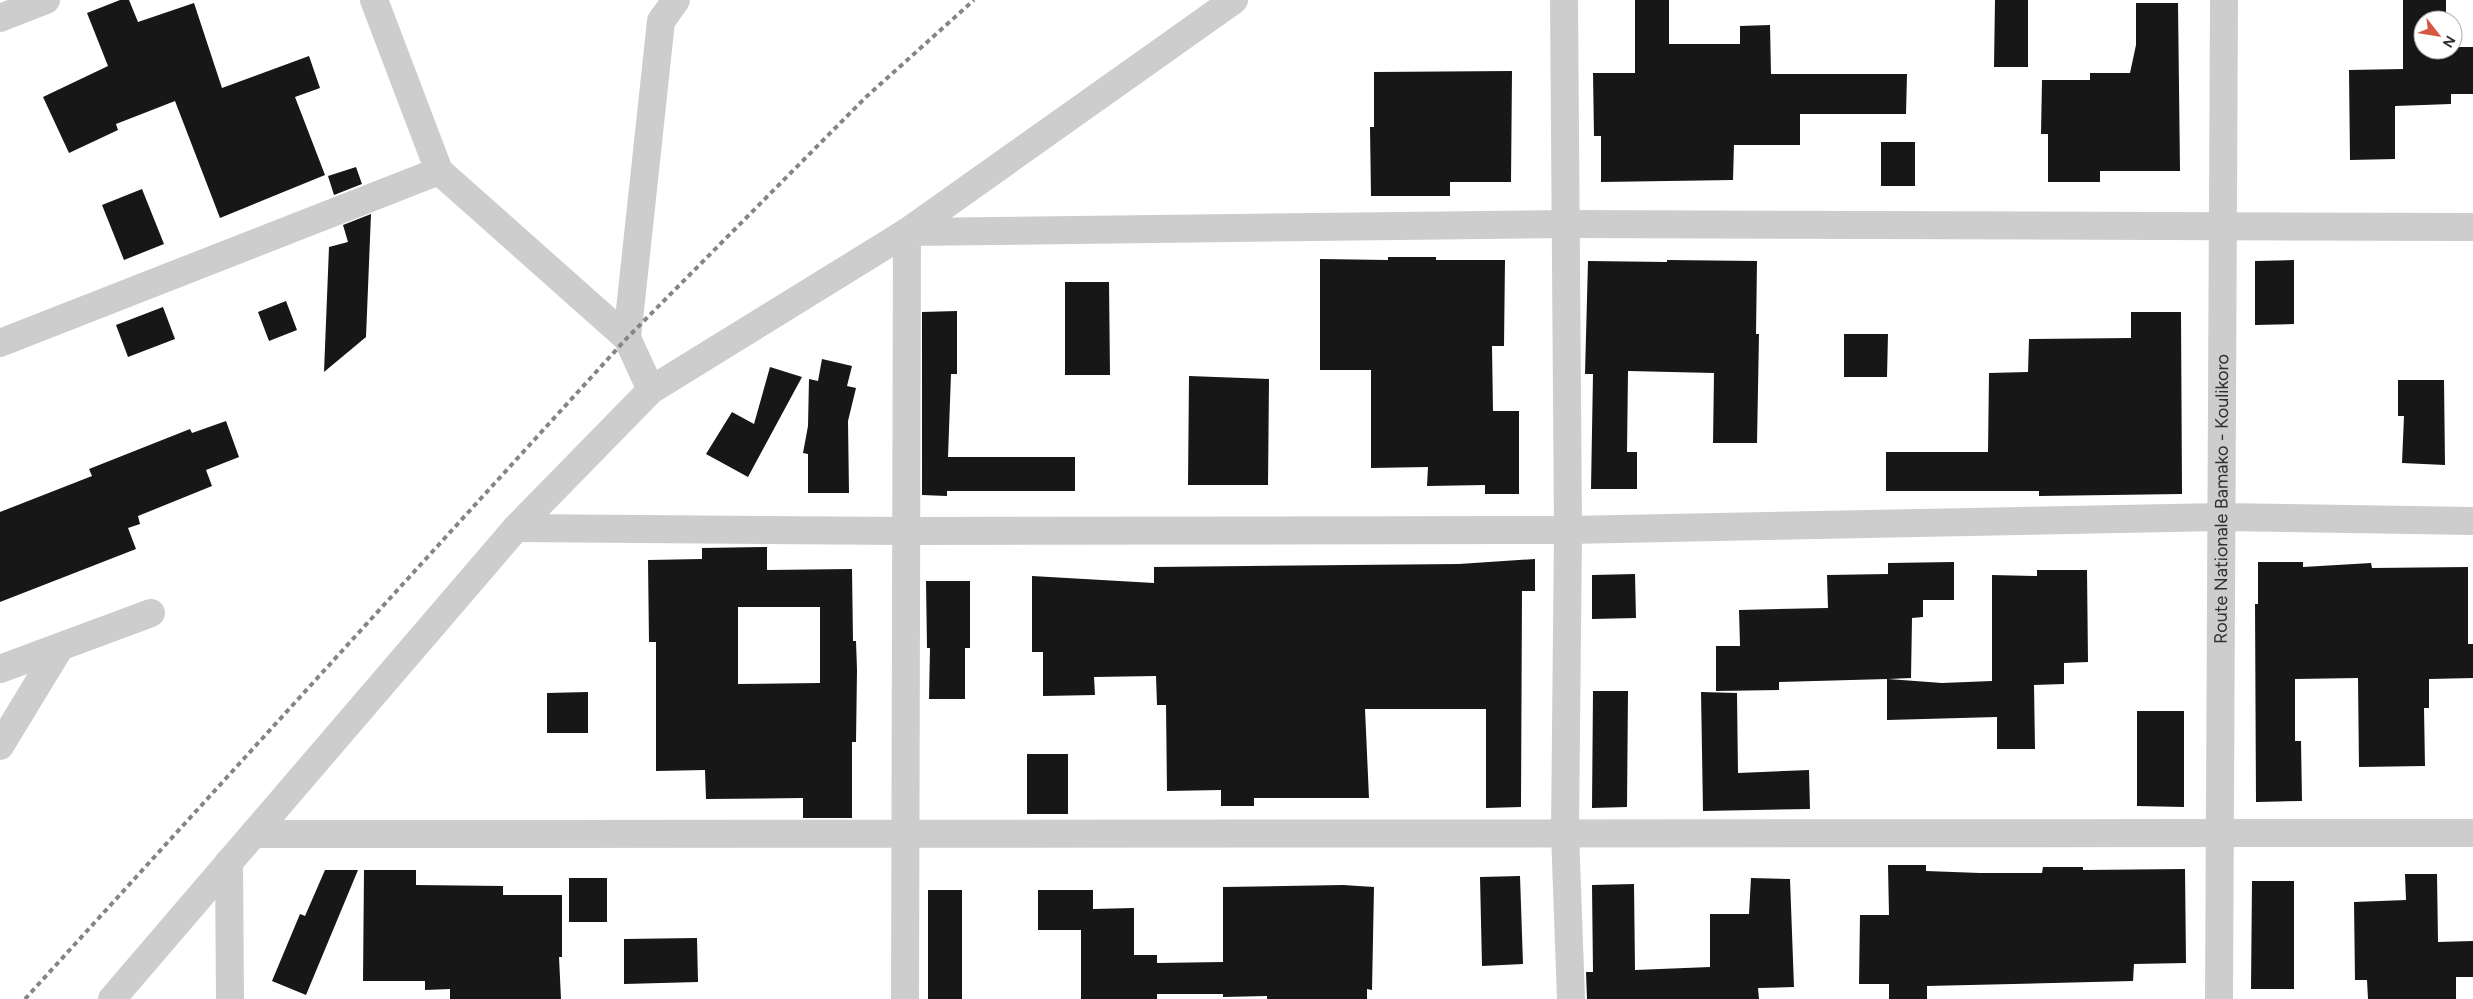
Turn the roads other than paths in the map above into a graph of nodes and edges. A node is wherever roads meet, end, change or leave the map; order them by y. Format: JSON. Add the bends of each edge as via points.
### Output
{"nodes":[{"id":1,"x":46,"y":0,"type":"edge"},
{"id":2,"x":374,"y":0,"type":"edge"},
{"id":3,"x":676,"y":0,"type":"edge"},
{"id":4,"x":1234,"y":0,"type":"edge"},
{"id":5,"x":1564,"y":0,"type":"edge"},
{"id":6,"x":2224,"y":0,"type":"edge"},
{"id":7,"x":0,"y":18,"type":"edge"},
{"id":8,"x":440,"y":171,"type":"junction"},
{"id":9,"x":1565,"y":224,"type":"junction"},
{"id":10,"x":2222,"y":228,"type":"junction"},
{"id":11,"x":2473,"y":228,"type":"edge"},
{"id":12,"x":907,"y":232,"type":"junction"},
{"id":13,"x":627,"y":338,"type":"junction"},
{"id":14,"x":0,"y":343,"type":"edge"},
{"id":15,"x":651,"y":390,"type":"junction"},
{"id":16,"x":2221,"y":517,"type":"junction"},
{"id":17,"x":2473,"y":521,"type":"edge"},
{"id":18,"x":516,"y":528,"type":"junction"},
{"id":19,"x":1568,"y":530,"type":"junction"},
{"id":20,"x":906,"y":531,"type":"junction"},
{"id":21,"x":151,"y":613,"type":"dead end"},
{"id":22,"x":59,"y":649,"type":"junction"},
{"id":23,"x":0,"y":669,"type":"edge"},
{"id":24,"x":0,"y":746,"type":"edge"},
{"id":25,"x":1565,"y":833,"type":"junction"},
{"id":26,"x":2220,"y":833,"type":"junction"},
{"id":27,"x":2473,"y":833,"type":"edge"},
{"id":28,"x":254,"y":834,"type":"junction"},
{"id":29,"x":905,"y":834,"type":"junction"},
{"id":30,"x":229,"y":862,"type":"junction"},
{"id":31,"x":112,"y":999,"type":"edge"},
{"id":32,"x":230,"y":999,"type":"edge"},
{"id":33,"x":905,"y":999,"type":"edge"},
{"id":34,"x":1571,"y":999,"type":"edge"},
{"id":35,"x":2219,"y":999,"type":"edge"}],
"edges":[{"from":1,"to":7,"type":"street"},
{"from":2,"to":8,"type":"street"},
{"from":3,"to":13,"type":"street","via":[[660,21]]},
{"from":4,"to":12,"type":"street"},
{"from":5,"to":9,"type":"street"},
{"from":6,"to":10,"type":"street","name":"Route Nationale Bamako - Koulikoro"},
{"from":8,"to":13,"type":"street"},
{"from":8,"to":14,"type":"street"},
{"from":9,"to":10,"type":"street"},
{"from":9,"to":12,"type":"street"},
{"from":9,"to":19,"type":"street"},
{"from":10,"to":11,"type":"street"},
{"from":10,"to":16,"type":"street","name":"Route Nationale Bamako - Koulikoro"},
{"from":12,"to":15,"type":"street"},
{"from":12,"to":20,"type":"street"},
{"from":13,"to":15,"type":"street"},
{"from":15,"to":18,"type":"street"},
{"from":16,"to":17,"type":"street"},
{"from":16,"to":19,"type":"street"},
{"from":16,"to":26,"type":"street","name":"Route Nationale Bamako - Koulikoro"},
{"from":18,"to":20,"type":"street"},
{"from":18,"to":28,"type":"street"},
{"from":19,"to":20,"type":"street"},
{"from":19,"to":25,"type":"street"},
{"from":20,"to":29,"type":"street"},
{"from":21,"to":22,"type":"street"},
{"from":22,"to":23,"type":"street"},
{"from":22,"to":24,"type":"street"},
{"from":25,"to":26,"type":"street"},
{"from":25,"to":29,"type":"street"},
{"from":25,"to":34,"type":"street"},
{"from":26,"to":27,"type":"street"},
{"from":26,"to":35,"type":"street","name":"Route Nationale Bamako - Koulikoro"},
{"from":28,"to":29,"type":"street"},
{"from":28,"to":30,"type":"street"},
{"from":29,"to":33,"type":"street"},
{"from":30,"to":31,"type":"street"},
{"from":30,"to":32,"type":"street"}]}
